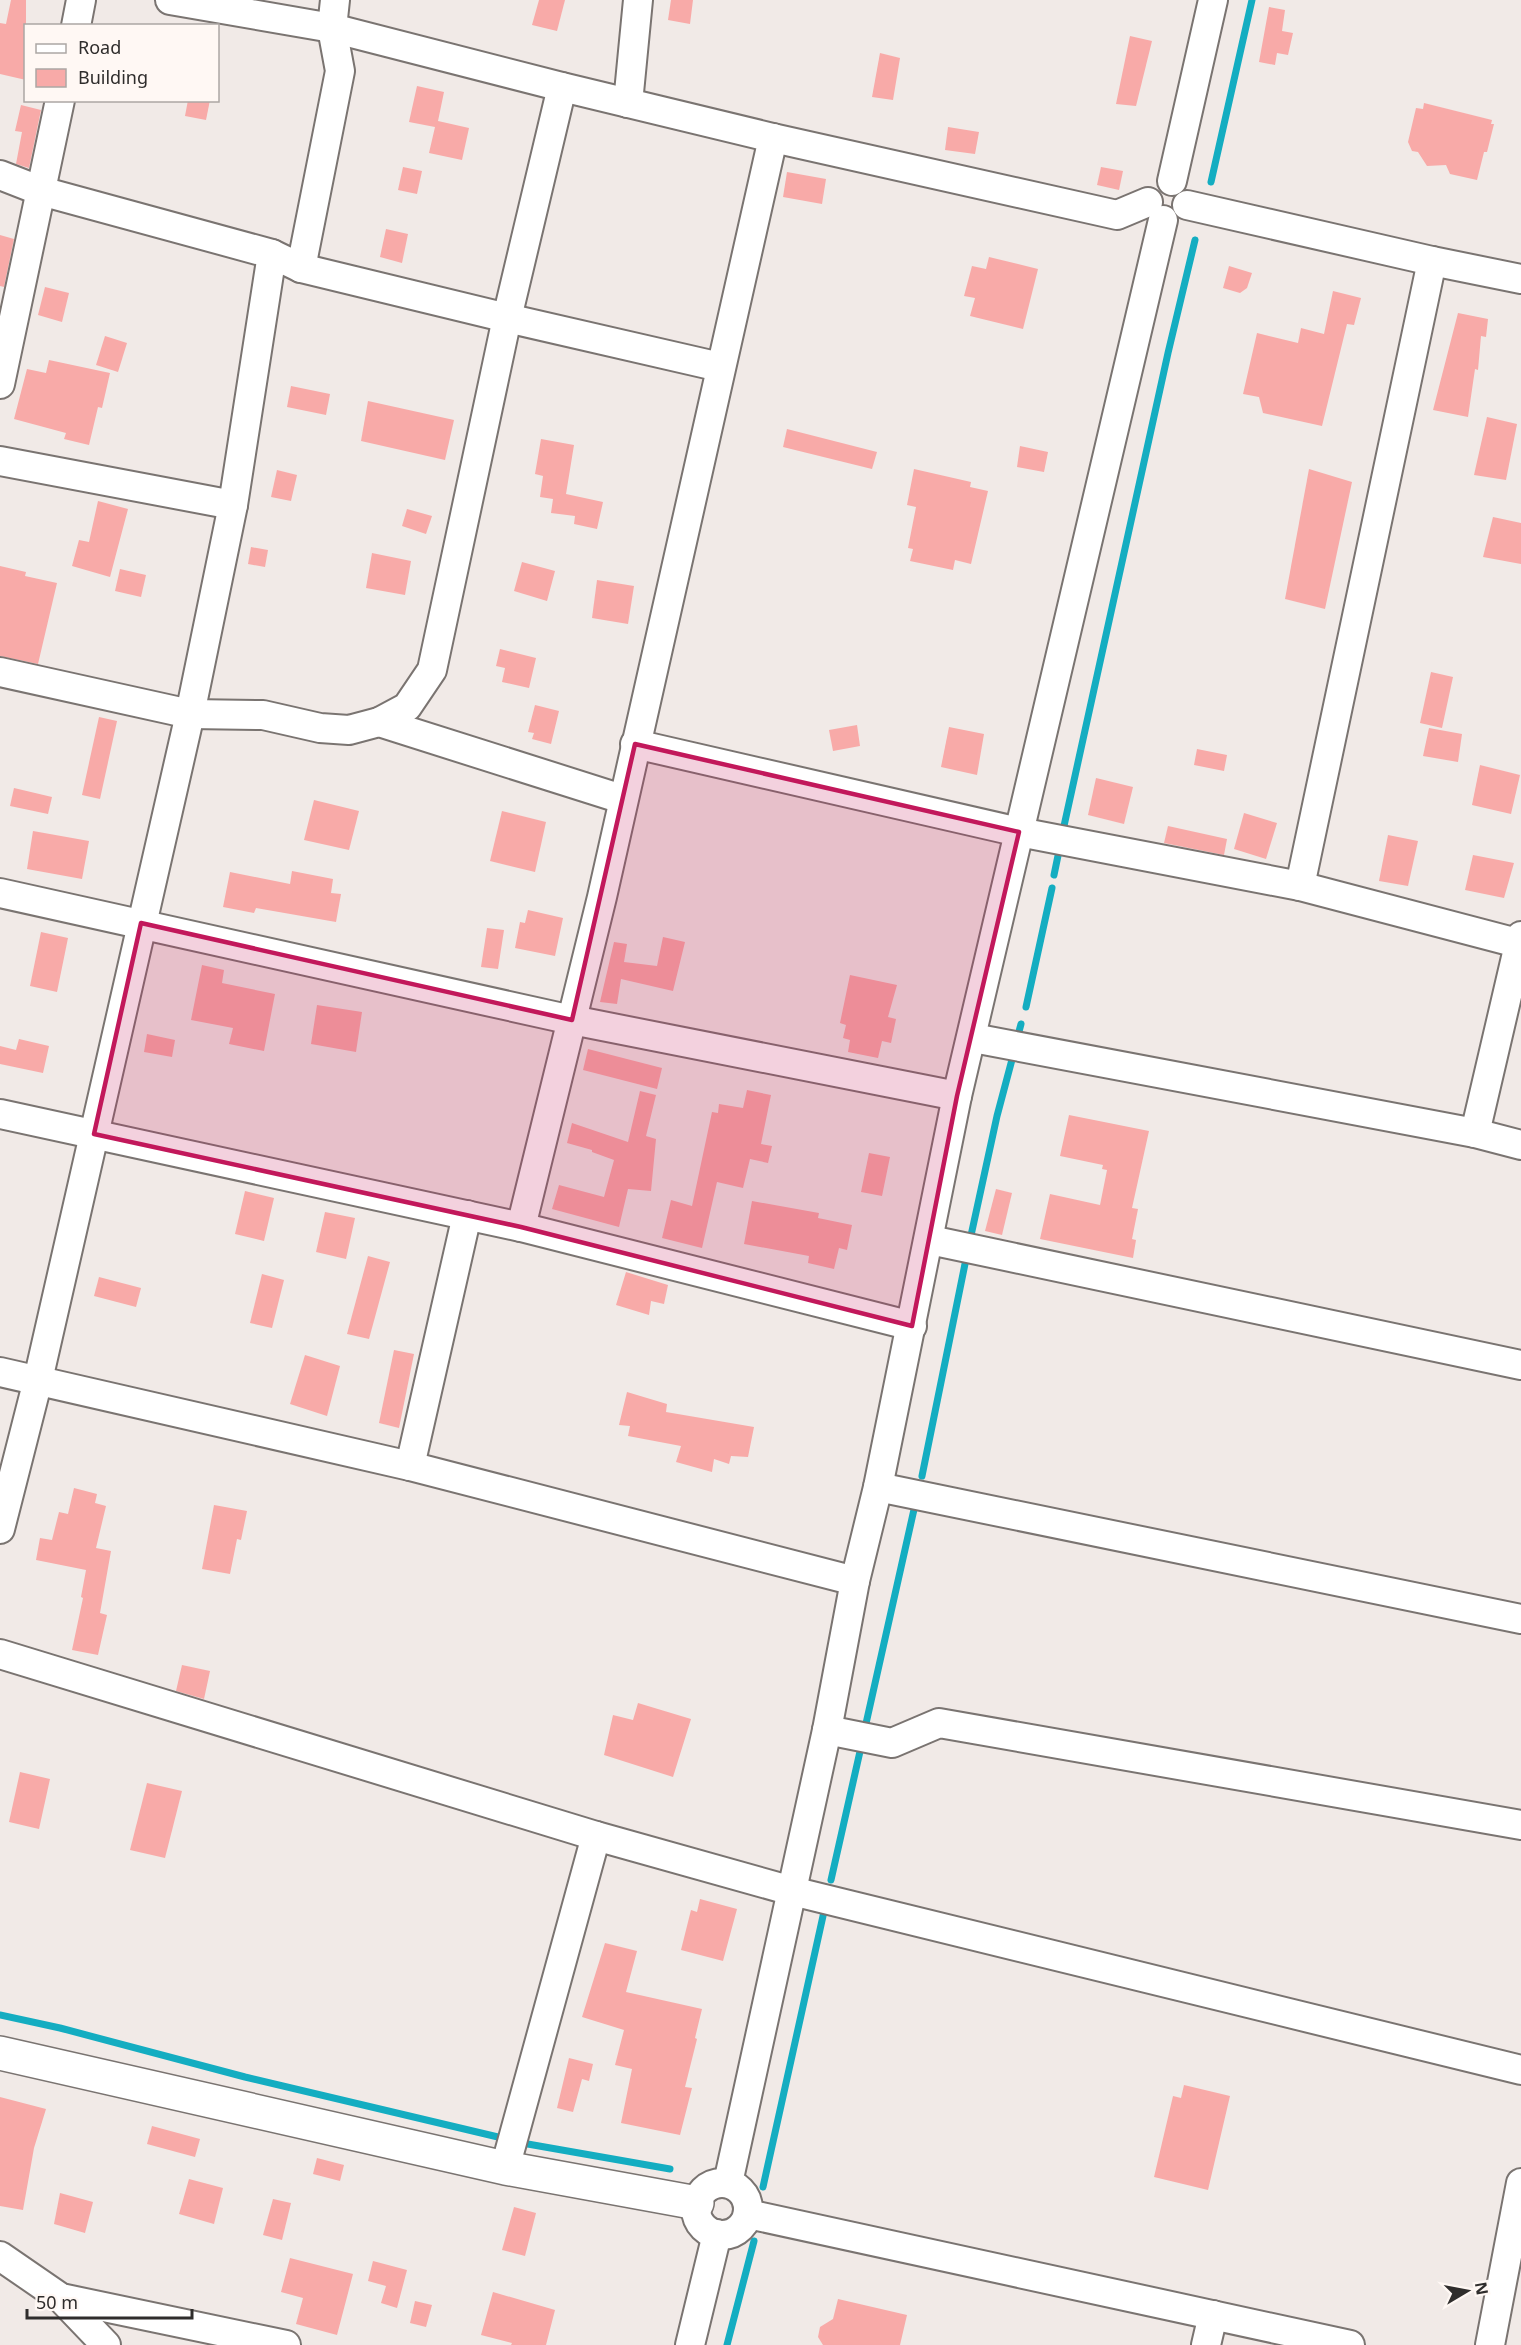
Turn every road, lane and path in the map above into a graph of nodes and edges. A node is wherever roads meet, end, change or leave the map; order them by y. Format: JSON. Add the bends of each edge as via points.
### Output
{"nodes":[{"id":1,"x":81,"y":0,"type":"edge"},
{"id":2,"x":170,"y":0,"type":"edge"},
{"id":3,"x":335,"y":0,"type":"edge"},
{"id":4,"x":638,"y":0,"type":"edge"},
{"id":5,"x":1213,"y":0,"type":"edge"},
{"id":6,"x":76,"y":24,"type":"edge"},
{"id":7,"x":332,"y":28,"type":"junction"},
{"id":8,"x":562,"y":87,"type":"junction"},
{"id":9,"x":60,"y":102,"type":"edge"},
{"id":10,"x":628,"y":103,"type":"junction"},
{"id":11,"x":773,"y":138,"type":"junction"},
{"id":12,"x":0,"y":175,"type":"edge"},
{"id":13,"x":41,"y":190,"type":"junction"},
{"id":14,"x":1180,"y":193,"type":"junction"},
{"id":15,"x":1156,"y":211,"type":"junction"},
{"id":16,"x":272,"y":254,"type":"junction"},
{"id":17,"x":1432,"y":261,"type":"junction"},
{"id":18,"x":301,"y":268,"type":"junction"},
{"id":19,"x":1521,"y":279,"type":"edge"},
{"id":20,"x":507,"y":318,"type":"junction"},
{"id":21,"x":720,"y":367,"type":"junction"},
{"id":22,"x":0,"y":384,"type":"edge"},
{"id":23,"x":0,"y":461,"type":"edge"},
{"id":24,"x":233,"y":505,"type":"junction"},
{"id":25,"x":0,"y":672,"type":"edge"},
{"id":26,"x":190,"y":714,"type":"junction"},
{"id":27,"x":379,"y":722,"type":"junction"},
{"id":28,"x":635,"y":744,"type":"junction"},
{"id":29,"x":622,"y":799,"type":"junction"},
{"id":30,"x":1019,"y":832,"type":"junction"},
{"id":31,"x":1300,"y":886,"type":"junction"},
{"id":32,"x":0,"y":893,"type":"edge"},
{"id":33,"x":141,"y":923,"type":"junction"},
{"id":34,"x":1520,"y":941,"type":"edge"},
{"id":35,"x":572,"y":1020,"type":"junction"},
{"id":36,"x":973,"y":1038,"type":"junction"},
{"id":37,"x":957,"y":1096,"type":"junction"},
{"id":38,"x":0,"y":1114,"type":"edge"},
{"id":39,"x":1475,"y":1133,"type":"junction"},
{"id":40,"x":94,"y":1134,"type":"junction"},
{"id":41,"x":1521,"y":1145,"type":"edge"},
{"id":42,"x":467,"y":1215,"type":"junction"},
{"id":43,"x":521,"y":1227,"type":"junction"},
{"id":44,"x":930,"y":1240,"type":"junction"},
{"id":45,"x":912,"y":1326,"type":"junction"},
{"id":46,"x":1521,"y":1365,"type":"edge"},
{"id":47,"x":0,"y":1372,"type":"edge"},
{"id":48,"x":38,"y":1380,"type":"junction"},
{"id":49,"x":410,"y":1466,"type":"junction"},
{"id":50,"x":878,"y":1487,"type":"junction"},
{"id":51,"x":0,"y":1529,"type":"edge"},
{"id":52,"x":855,"y":1581,"type":"junction"},
{"id":53,"x":1521,"y":1619,"type":"edge"},
{"id":54,"x":0,"y":1654,"type":"edge"},
{"id":55,"x":826,"y":1730,"type":"junction"},
{"id":56,"x":1521,"y":1825,"type":"edge"},
{"id":57,"x":596,"y":1836,"type":"junction"},
{"id":58,"x":792,"y":1891,"type":"junction"},
{"id":59,"x":0,"y":2053,"type":"edge"},
{"id":60,"x":1521,"y":2070,"type":"edge"},
{"id":61,"x":505,"y":2168,"type":"junction"},
{"id":62,"x":728,"y":2183,"type":"junction"},
{"id":63,"x":1521,"y":2183,"type":"edge"},
{"id":64,"x":697,"y":2203,"type":"junction"},
{"id":65,"x":748,"y":2214,"type":"junction"},
{"id":66,"x":717,"y":2234,"type":"junction"},
{"id":67,"x":0,"y":2256,"type":"edge"},
{"id":68,"x":61,"y":2298,"type":"junction"},
{"id":69,"x":1212,"y":2315,"type":"junction"},
{"id":70,"x":106,"y":2345,"type":"edge"},
{"id":71,"x":286,"y":2345,"type":"edge"},
{"id":72,"x":690,"y":2345,"type":"edge"},
{"id":73,"x":1206,"y":2345,"type":"edge"},
{"id":74,"x":1350,"y":2345,"type":"edge"},
{"id":75,"x":1490,"y":2345,"type":"edge"}],
"edges":[{"from":1,"to":6,"type":"street"},
{"from":2,"to":7,"type":"street"},
{"from":3,"to":7,"type":"street"},
{"from":4,"to":10,"type":"street"},
{"from":5,"to":14,"type":"street"},
{"from":7,"to":8,"type":"street"},
{"from":7,"to":18,"type":"street","via":[[340,71]]},
{"from":8,"to":10,"type":"street"},
{"from":8,"to":20,"type":"street"},
{"from":9,"to":13,"type":"street"},
{"from":10,"to":11,"type":"street"},
{"from":11,"to":15,"type":"street","via":[[1117,215]]},
{"from":11,"to":21,"type":"street"},
{"from":12,"to":13,"type":"street"},
{"from":13,"to":16,"type":"street"},
{"from":13,"to":22,"type":"street"},
{"from":14,"to":15,"type":"street","via":[[1178,217]]},
{"from":14,"to":17,"type":"street"},
{"from":15,"to":30,"type":"street"},
{"from":16,"to":18,"type":"street"},
{"from":16,"to":24,"type":"street"},
{"from":17,"to":19,"type":"street"},
{"from":17,"to":31,"type":"street"},
{"from":18,"to":20,"type":"street"},
{"from":20,"to":21,"type":"street"},
{"from":20,"to":27,"type":"street","via":[[432,670],[407,707]]},
{"from":21,"to":28,"type":"street"},
{"from":23,"to":24,"type":"street"},
{"from":24,"to":26,"type":"street"},
{"from":25,"to":26,"type":"street"},
{"from":26,"to":27,"type":"street","via":[[263,715],[320,728],[349,730]]},
{"from":26,"to":33,"type":"street"},
{"from":27,"to":29,"type":"street"},
{"from":28,"to":29,"type":"street"},
{"from":28,"to":30,"type":"street"},
{"from":29,"to":35,"type":"street"},
{"from":30,"to":31,"type":"street"},
{"from":30,"to":36,"type":"street"},
{"from":31,"to":34,"type":"street"},
{"from":32,"to":33,"type":"street"},
{"from":33,"to":35,"type":"street"},
{"from":33,"to":40,"type":"street"},
{"from":34,"to":39,"type":"street"},
{"from":35,"to":37,"type":"street"},
{"from":35,"to":43,"type":"street"},
{"from":36,"to":37,"type":"street"},
{"from":36,"to":39,"type":"street"},
{"from":37,"to":44,"type":"street"},
{"from":38,"to":40,"type":"street"},
{"from":39,"to":41,"type":"street"},
{"from":40,"to":42,"type":"street"},
{"from":40,"to":48,"type":"street"},
{"from":42,"to":43,"type":"street"},
{"from":42,"to":49,"type":"street"},
{"from":43,"to":45,"type":"street"},
{"from":44,"to":45,"type":"street"},
{"from":44,"to":46,"type":"street"},
{"from":45,"to":50,"type":"street"},
{"from":47,"to":48,"type":"street"},
{"from":48,"to":49,"type":"street"},
{"from":48,"to":51,"type":"street"},
{"from":49,"to":52,"type":"street"},
{"from":50,"to":52,"type":"street"},
{"from":50,"to":53,"type":"street"},
{"from":52,"to":55,"type":"street"},
{"from":54,"to":57,"type":"street"},
{"from":55,"to":56,"type":"street","via":[[892,1743],[939,1723]]},
{"from":55,"to":58,"type":"street"},
{"from":57,"to":58,"type":"street"},
{"from":57,"to":61,"type":"street"},
{"from":58,"to":60,"type":"street"},
{"from":58,"to":62,"type":"street"},
{"from":59,"to":61,"type":"main road"},
{"from":61,"to":64,"type":"main road"},
{"from":62,"to":64,"type":"street","via":[[709,2186]]},
{"from":62,"to":65,"type":"street","via":[[740,2189],[747,2200]]},
{"from":63,"to":75,"type":"street"},
{"from":64,"to":66,"type":"street","via":[[700,2223]]},
{"from":65,"to":66,"type":"street","via":[[737,2231]]},
{"from":65,"to":69,"type":"street"},
{"from":66,"to":72,"type":"street"},
{"from":67,"to":68,"type":"street"},
{"from":68,"to":70,"type":"street"},
{"from":68,"to":71,"type":"street"},
{"from":69,"to":73,"type":"street"},
{"from":69,"to":74,"type":"street"}]}
